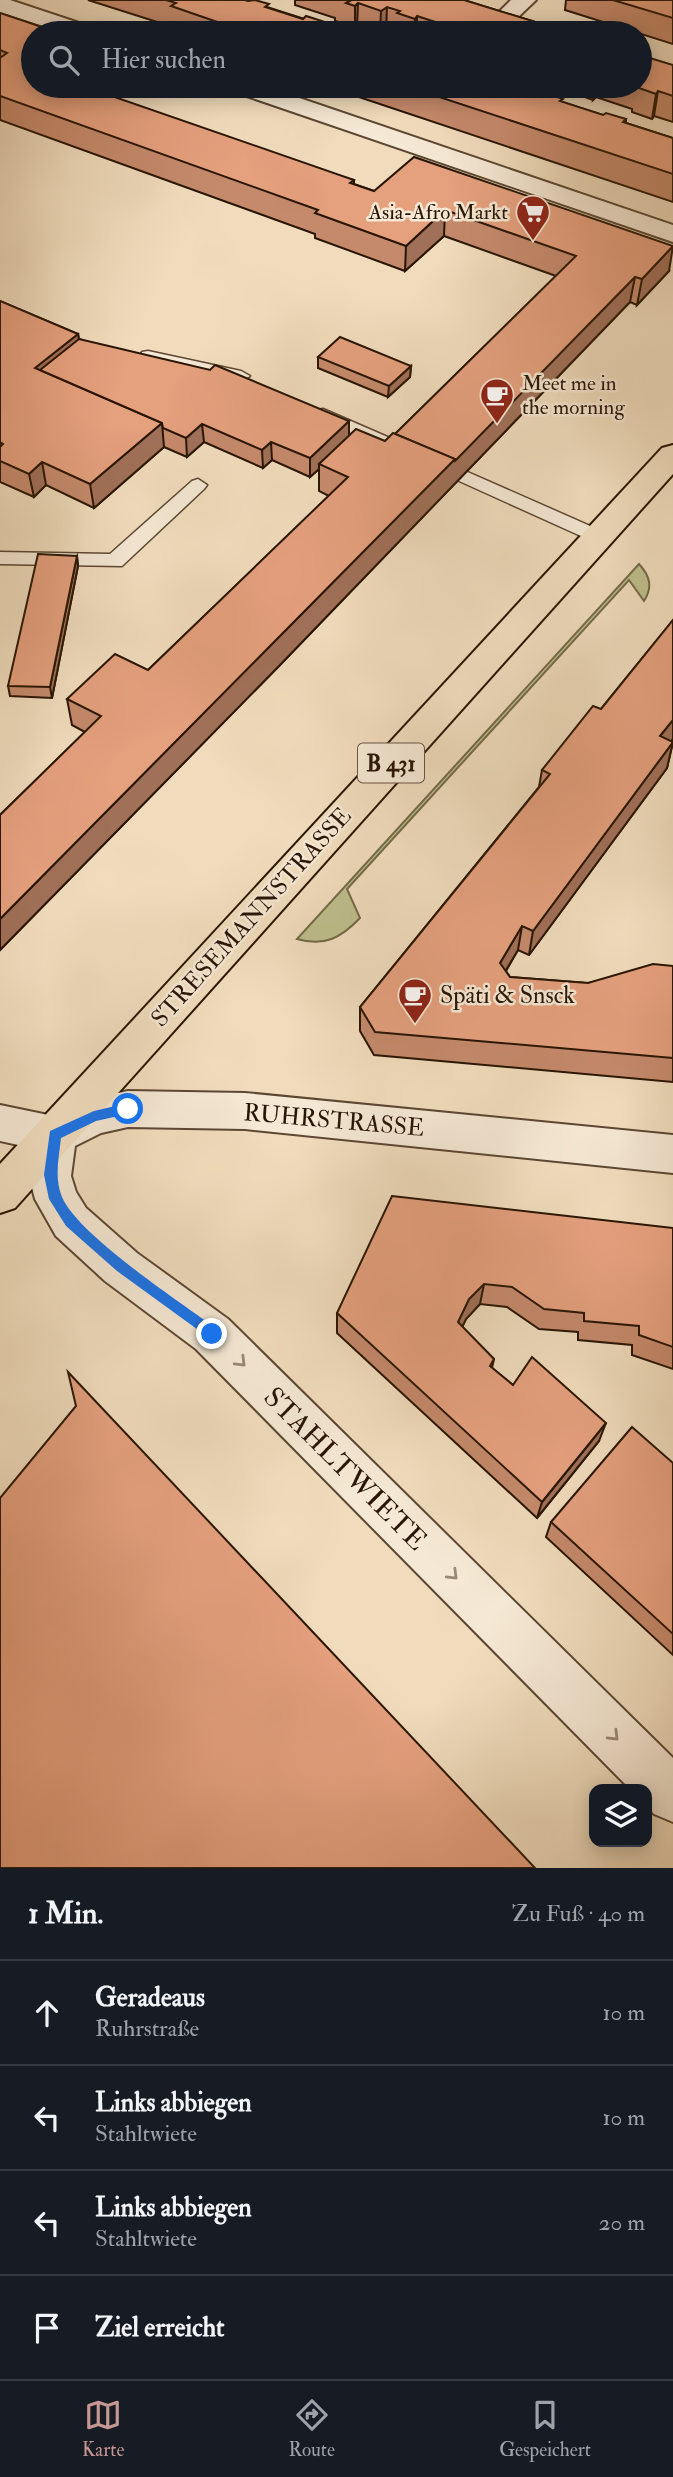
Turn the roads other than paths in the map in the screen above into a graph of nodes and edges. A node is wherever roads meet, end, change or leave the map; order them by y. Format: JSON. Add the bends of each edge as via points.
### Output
{"nodes":[{"id":1,"x":0,"y":4,"type":"edge"},
{"id":2,"x":482,"y":8,"type":"edge"},
{"id":3,"x":527,"y":11,"type":"edge"},
{"id":4,"x":50,"y":21,"type":"edge"},
{"id":5,"x":275,"y":98,"type":"edge"},
{"id":6,"x":673,"y":234,"type":"edge"},
{"id":7,"x":137,"y":353,"type":"edge"},
{"id":8,"x":251,"y":381,"type":"edge"},
{"id":9,"x":302,"y":404,"type":"edge"},
{"id":10,"x":403,"y":450,"type":"edge"},
{"id":11,"x":673,"y":455,"type":"edge"},
{"id":12,"x":463,"y":477,"type":"edge"},
{"id":13,"x":198,"y":485,"type":"dead end"},
{"id":14,"x":599,"y":537,"type":"junction"},
{"id":15,"x":0,"y":558,"type":"edge"},
{"id":16,"x":0,"y":1123,"type":"edge"},
{"id":17,"x":55,"y":1135,"type":"junction"},
{"id":18,"x":673,"y":1154,"type":"edge"},
{"id":19,"x":0,"y":1194,"type":"edge"},
{"id":20,"x":673,"y":1795,"type":"edge"}],
"edges":[{"from":1,"to":4,"type":"street"},
{"from":2,"to":3,"type":"street","via":[[507,15]]},
{"from":5,"to":6,"type":"street"},
{"from":7,"to":8,"type":"lane"},
{"from":9,"to":10,"type":"lane"},
{"from":11,"to":14,"type":"main road","name":"STRESEMANNSTRASSE","number":"B 431"},
{"from":12,"to":14,"type":"lane"},
{"from":13,"to":15,"type":"lane","via":[[115,561]]},
{"from":14,"to":17,"type":"main road","name":"STRESEMANNSTRASSE","number":"B 431"},
{"from":16,"to":17,"type":"street"},
{"from":17,"to":18,"type":"street","name":"RUHRSTRASSE","via":[[94,1116],[128,1109],[245,1111]]},
{"from":17,"to":19,"type":"main road","name":"STRESEMANNSTRASSE","number":"B 431"},
{"from":17,"to":20,"type":"street","name":"STAHLTWIETE","one_way":true,"via":[[50,1175],[56,1199],[71,1222],[121,1267],[212,1334]]}]}
